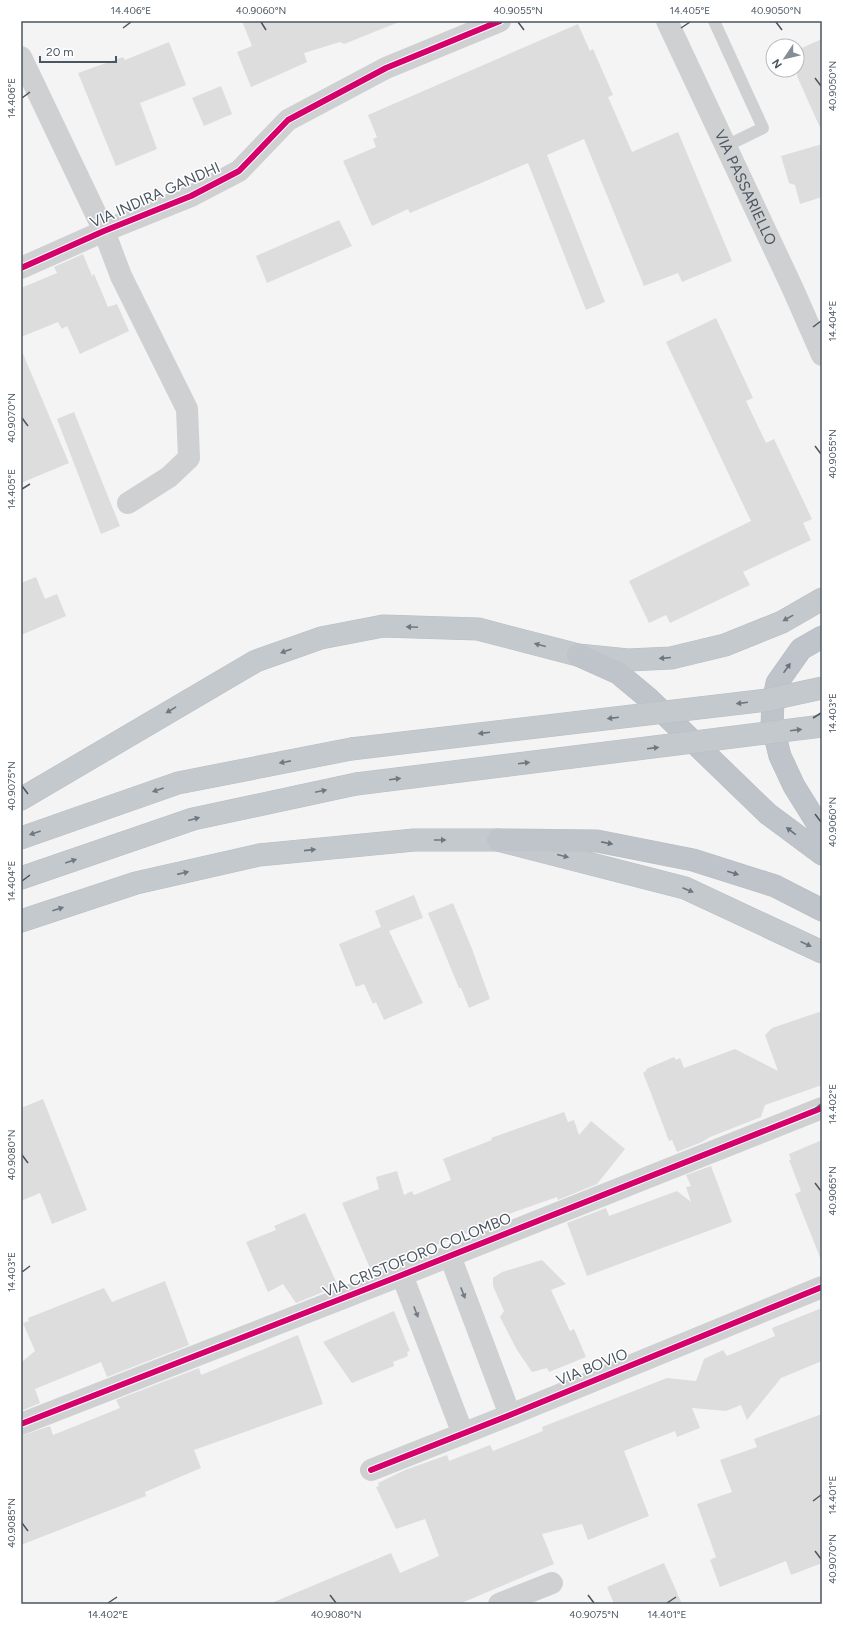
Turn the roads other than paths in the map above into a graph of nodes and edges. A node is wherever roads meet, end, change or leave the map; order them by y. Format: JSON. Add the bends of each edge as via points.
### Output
{"nodes":[{"id":1,"x":500,"y":21,"type":"edge"},
{"id":2,"x":667,"y":21,"type":"edge"},
{"id":3,"x":714,"y":21,"type":"edge"},
{"id":4,"x":21,"y":57,"type":"edge"},
{"id":5,"x":726,"y":146,"type":"junction"},
{"id":6,"x":104,"y":231,"type":"junction"},
{"id":7,"x":21,"y":268,"type":"edge"},
{"id":8,"x":822,"y":355,"type":"edge"},
{"id":9,"x":128,"y":503,"type":"dead end"},
{"id":10,"x":822,"y":599,"type":"edge"},
{"id":11,"x":822,"y":637,"type":"edge"},
{"id":12,"x":578,"y":655,"type":"junction"},
{"id":13,"x":822,"y":688,"type":"edge"},
{"id":14,"x":822,"y":726,"type":"edge"},
{"id":15,"x":21,"y":799,"type":"edge"},
{"id":16,"x":822,"y":831,"type":"edge"},
{"id":17,"x":21,"y":838,"type":"edge"},
{"id":18,"x":498,"y":840,"type":"junction"},
{"id":19,"x":822,"y":854,"type":"edge"},
{"id":20,"x":21,"y":878,"type":"edge"},
{"id":21,"x":822,"y":910,"type":"edge"},
{"id":22,"x":21,"y":921,"type":"edge"},
{"id":23,"x":822,"y":952,"type":"edge"},
{"id":24,"x":822,"y":1108,"type":"edge"},
{"id":25,"x":450,"y":1256,"type":"junction"},
{"id":26,"x":402,"y":1275,"type":"junction"},
{"id":27,"x":822,"y":1287,"type":"edge"},
{"id":28,"x":510,"y":1415,"type":"junction"},
{"id":29,"x":21,"y":1424,"type":"edge"},
{"id":30,"x":463,"y":1434,"type":"junction"},
{"id":31,"x":371,"y":1470,"type":"dead end"},
{"id":32,"x":552,"y":1583,"type":"dead end"},
{"id":33,"x":499,"y":1604,"type":"edge"}],
"edges":[{"from":1,"to":6,"type":"street","name":"VIA INDIRA GANDHI","via":[[386,68],[288,120],[239,171],[191,196]]},
{"from":2,"to":5,"type":"street","name":"VIA PASSARIELLO"},
{"from":3,"to":5,"type":"lane","via":[[763,128]]},
{"from":4,"to":6,"type":"street","name":"VIA INDIRA GANDHI"},
{"from":5,"to":8,"type":"street","name":"VIA PASSARIELLO"},
{"from":6,"to":7,"type":"street","name":"VIA INDIRA GANDHI"},
{"from":6,"to":9,"type":"street","name":"VIA INDIRA GANDHI","via":[[121,276],[186,409],[189,458],[169,478]]},
{"from":10,"to":12,"type":"highway","one_way":true,"via":[[782,622],[725,645],[663,658],[628,660]]},
{"from":16,"to":11,"type":"highway","one_way":true,"via":[[794,786],[780,756],[772,724],[777,683],[801,649]]},
{"from":12,"to":15,"type":"highway","one_way":true,"via":[[478,629],[383,626],[321,638],[256,661]]},
{"from":19,"to":12,"type":"highway","one_way":true,"via":[[768,814],[648,698],[618,674]]},
{"from":13,"to":17,"type":"highway","one_way":true,"bridge":true,"via":[[767,700],[350,749],[178,783]]},
{"from":20,"to":14,"type":"highway","one_way":true,"bridge":true,"via":[[193,819],[356,784]]},
{"from":18,"to":21,"type":"highway","one_way":true,"via":[[597,841],[693,860],[775,886]]},
{"from":22,"to":18,"type":"highway","one_way":true,"via":[[136,883],[259,855],[414,840]]},
{"from":18,"to":23,"type":"highway","one_way":true,"via":[[685,888]]},
{"from":24,"to":25,"type":"street","name":"VIA CRISTOFORO COLOMBO"},
{"from":25,"to":26,"type":"street","name":"VIA CRISTOFORO COLOMBO"},
{"from":25,"to":28,"type":"street","one_way":true},
{"from":26,"to":29,"type":"street","name":"VIA CRISTOFORO COLOMBO"},
{"from":26,"to":30,"type":"street","one_way":true},
{"from":27,"to":28,"type":"street","name":"VIA BOVIO"},
{"from":28,"to":30,"type":"street","name":"VIA BOVIO"},
{"from":30,"to":31,"type":"street","name":"VIA BOVIO"},
{"from":32,"to":33,"type":"street"}]}
